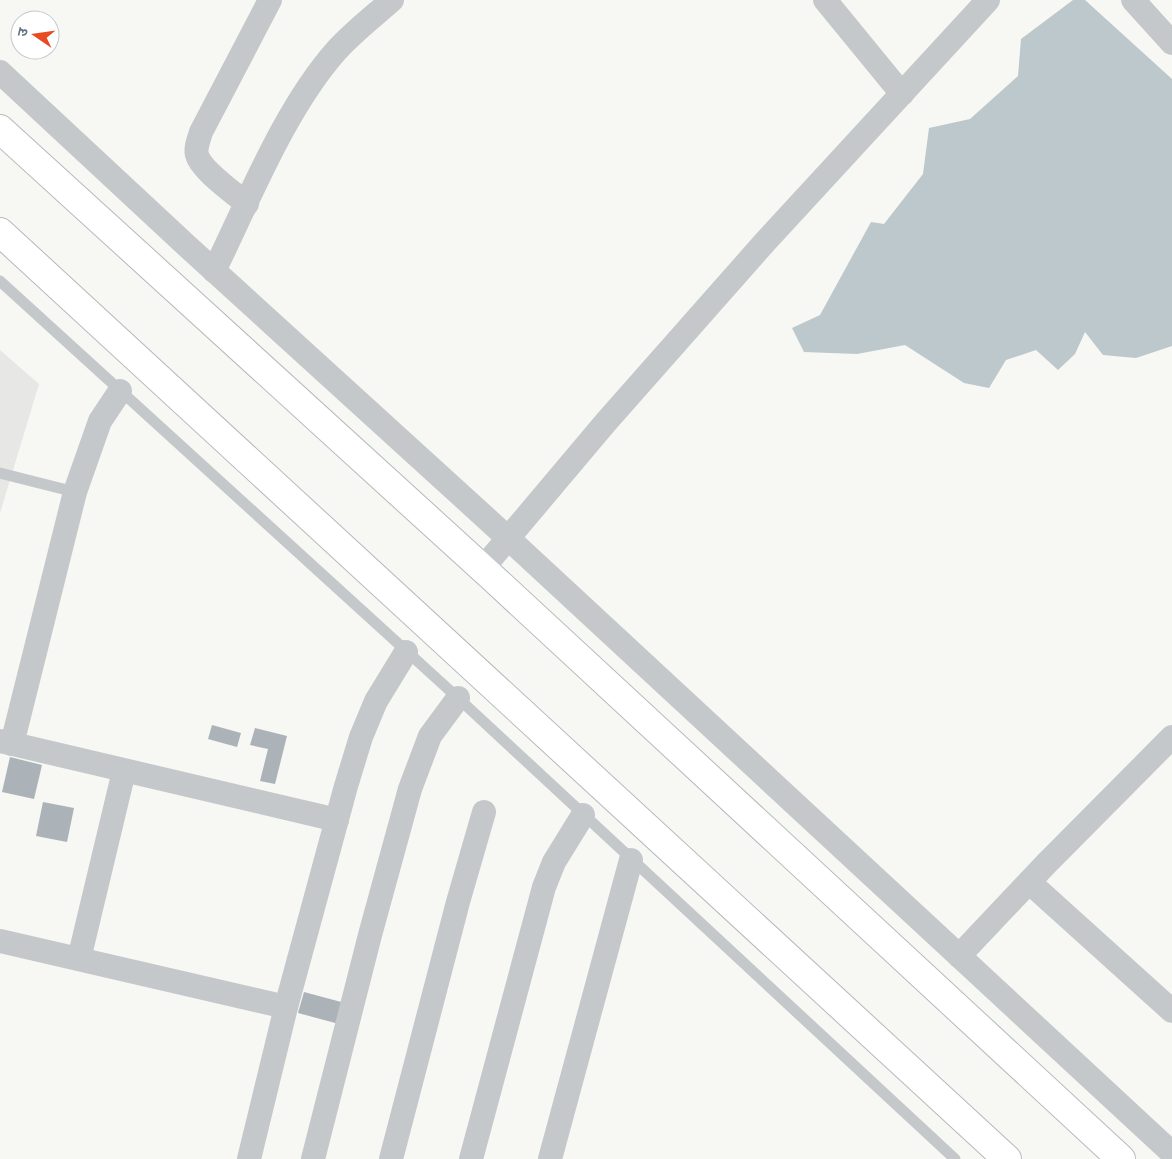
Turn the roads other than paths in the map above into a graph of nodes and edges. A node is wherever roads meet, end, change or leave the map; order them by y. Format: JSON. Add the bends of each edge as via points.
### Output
{"nodes":[{"id":1,"x":270,"y":0,"type":"edge"},
{"id":2,"x":392,"y":0,"type":"edge"},
{"id":3,"x":825,"y":0,"type":"edge"},
{"id":4,"x":988,"y":0,"type":"edge"},
{"id":5,"x":1134,"y":0,"type":"edge"},
{"id":6,"x":1172,"y":42,"type":"edge"},
{"id":7,"x":0,"y":72,"type":"edge"},
{"id":8,"x":902,"y":94,"type":"junction"},
{"id":9,"x":0,"y":128,"type":"edge"},
{"id":10,"x":247,"y":204,"type":"junction"},
{"id":11,"x":0,"y":232,"type":"edge"},
{"id":12,"x":214,"y":271,"type":"junction"},
{"id":13,"x":0,"y":281,"type":"edge"},
{"id":14,"x":120,"y":391,"type":"junction"},
{"id":15,"x":0,"y":473,"type":"edge"},
{"id":16,"x":75,"y":492,"type":"junction"},
{"id":17,"x":509,"y":539,"type":"junction"},
{"id":18,"x":483,"y":568,"type":"junction"},
{"id":19,"x":406,"y":652,"type":"junction"},
{"id":20,"x":458,"y":698,"type":"junction"},
{"id":21,"x":1172,"y":737,"type":"edge"},
{"id":22,"x":6,"y":742,"type":"edge"},
{"id":23,"x":124,"y":771,"type":"junction"},
{"id":24,"x":484,"y":812,"type":"dead end"},
{"id":25,"x":582,"y":815,"type":"junction"},
{"id":26,"x":337,"y":820,"type":"junction"},
{"id":27,"x":631,"y":860,"type":"junction"},
{"id":28,"x":1029,"y":882,"type":"junction"},
{"id":29,"x":0,"y":940,"type":"edge"},
{"id":30,"x":959,"y":956,"type":"junction"},
{"id":31,"x":79,"y":959,"type":"junction"},
{"id":32,"x":286,"y":1007,"type":"junction"},
{"id":33,"x":1172,"y":1011,"type":"edge"},
{"id":34,"x":1172,"y":1154,"type":"edge"},
{"id":35,"x":249,"y":1159,"type":"edge"},
{"id":36,"x":313,"y":1159,"type":"edge"},
{"id":37,"x":391,"y":1159,"type":"edge"},
{"id":38,"x":471,"y":1159,"type":"edge"},
{"id":39,"x":550,"y":1159,"type":"edge"},
{"id":40,"x":955,"y":1159,"type":"edge"},
{"id":41,"x":1007,"y":1159,"type":"edge"},
{"id":42,"x":1121,"y":1159,"type":"edge"}],
"edges":[{"from":1,"to":10,"type":"street","via":[[201,132],[197,146],[197,155],[204,166]]},
{"from":2,"to":10,"type":"street","via":[[336,51],[314,80],[281,134]]},
{"from":3,"to":8,"type":"street"},
{"from":4,"to":8,"type":"street"},
{"from":5,"to":6,"type":"street"},
{"from":7,"to":12,"type":"street"},
{"from":8,"to":17,"type":"street","via":[[765,242],[606,422]]},
{"from":9,"to":18,"type":"street"},
{"from":10,"to":12,"type":"street"},
{"from":11,"to":41,"type":"street"},
{"from":12,"to":17,"type":"street"},
{"from":13,"to":14,"type":"lane"},
{"from":14,"to":16,"type":"street","via":[[100,421]]},
{"from":14,"to":19,"type":"lane"},
{"from":15,"to":16,"type":"lane"},
{"from":16,"to":22,"type":"street"},
{"from":17,"to":18,"type":"street"},
{"from":17,"to":30,"type":"street"},
{"from":18,"to":42,"type":"street"},
{"from":19,"to":20,"type":"lane"},
{"from":19,"to":26,"type":"street","via":[[376,701]]},
{"from":20,"to":25,"type":"lane"},
{"from":20,"to":36,"type":"street","via":[[430,736],[410,789]]},
{"from":21,"to":28,"type":"street"},
{"from":22,"to":23,"type":"street"},
{"from":23,"to":26,"type":"street"},
{"from":23,"to":31,"type":"street"},
{"from":24,"to":37,"type":"street"},
{"from":25,"to":27,"type":"lane"},
{"from":25,"to":38,"type":"street","via":[[554,862],[544,887]]},
{"from":26,"to":32,"type":"street"},
{"from":27,"to":39,"type":"street"},
{"from":27,"to":40,"type":"lane"},
{"from":28,"to":30,"type":"street"},
{"from":28,"to":33,"type":"street"},
{"from":29,"to":31,"type":"street"},
{"from":30,"to":34,"type":"street"},
{"from":31,"to":32,"type":"street"},
{"from":32,"to":35,"type":"street"}]}
